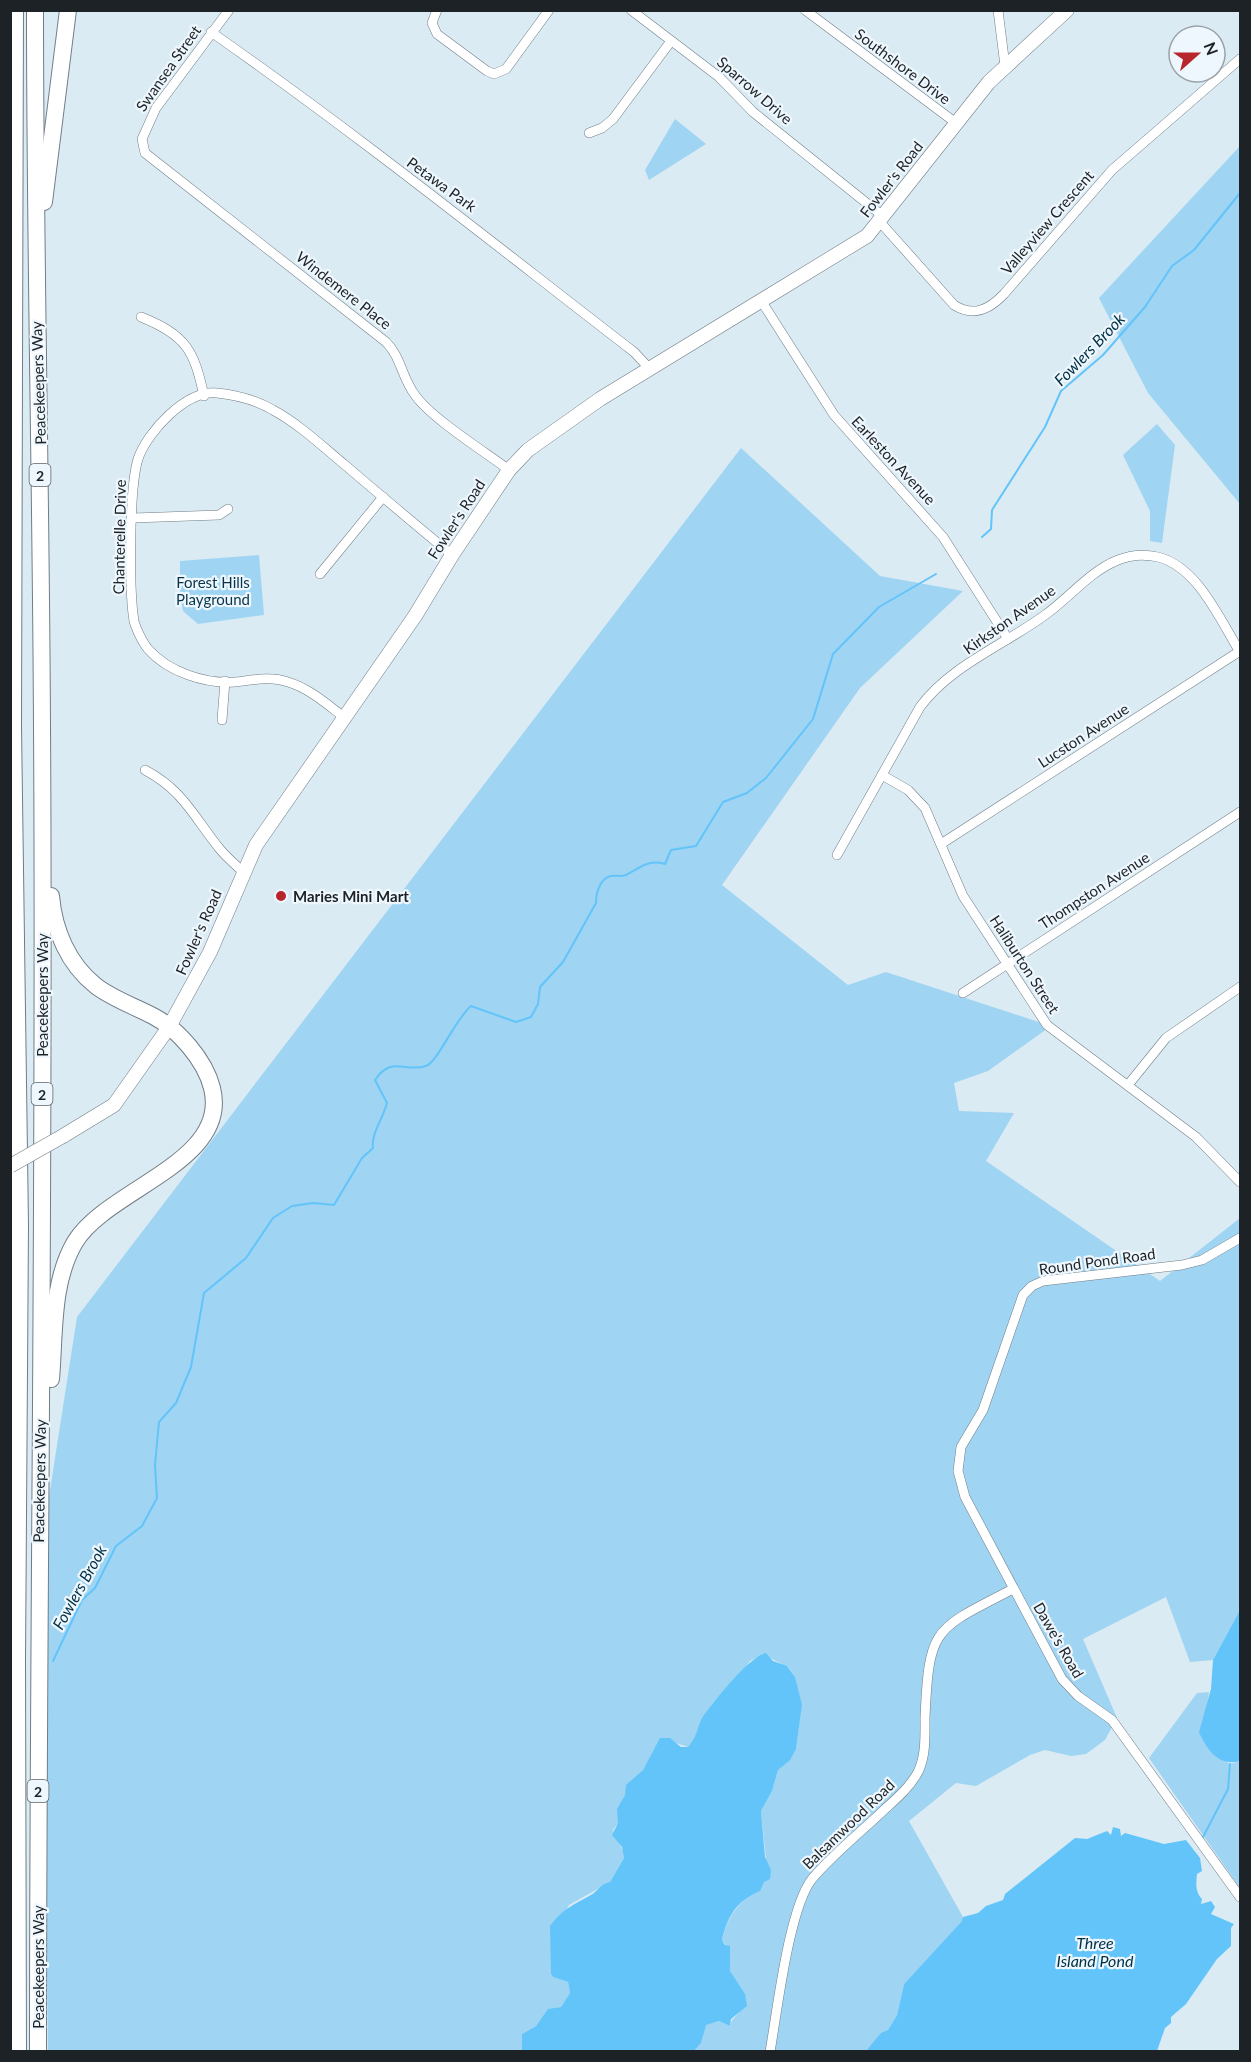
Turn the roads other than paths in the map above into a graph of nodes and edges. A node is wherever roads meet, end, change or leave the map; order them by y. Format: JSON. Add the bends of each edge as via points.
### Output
{"nodes":[{"id":1,"x":15,"y":10,"type":"edge"},
{"id":2,"x":35,"y":10,"type":"edge"},
{"id":3,"x":68,"y":10,"type":"edge"},
{"id":4,"x":229,"y":10,"type":"edge"},
{"id":5,"x":436,"y":10,"type":"edge"},
{"id":6,"x":549,"y":10,"type":"edge"},
{"id":7,"x":631,"y":10,"type":"edge"},
{"id":8,"x":805,"y":10,"type":"edge"},
{"id":9,"x":998,"y":10,"type":"edge"},
{"id":10,"x":1067,"y":10,"type":"edge"},
{"id":11,"x":211,"y":32,"type":"junction"},
{"id":12,"x":671,"y":41,"type":"junction"},
{"id":13,"x":1240,"y":59,"type":"edge"},
{"id":14,"x":1005,"y":66,"type":"junction"},
{"id":15,"x":956,"y":123,"type":"junction"},
{"id":16,"x":589,"y":133,"type":"dead end"},
{"id":17,"x":143,"y":147,"type":"joint"},
{"id":18,"x":882,"y":219,"type":"junction"},
{"id":19,"x":760,"y":299,"type":"junction"},
{"id":20,"x":36,"y":302,"type":"junction"},
{"id":21,"x":141,"y":318,"type":"dead end"},
{"id":22,"x":649,"y":368,"type":"junction"},
{"id":23,"x":204,"y":396,"type":"junction"},
{"id":24,"x":509,"y":470,"type":"junction"},
{"id":25,"x":383,"y":497,"type":"junction"},
{"id":26,"x":228,"y":509,"type":"dead end"},
{"id":27,"x":133,"y":518,"type":"junction"},
{"id":28,"x":452,"y":555,"type":"junction"},
{"id":29,"x":320,"y":574,"type":"dead end"},
{"id":30,"x":1008,"y":639,"type":"junction"},
{"id":31,"x":1240,"y":652,"type":"edge"},
{"id":32,"x":225,"y":681,"type":"junction"},
{"id":33,"x":10,"y":700,"type":"edge"},
{"id":34,"x":345,"y":718,"type":"junction"},
{"id":35,"x":222,"y":720,"type":"dead end"},
{"id":36,"x":42,"y":724,"type":"junction"},
{"id":37,"x":13,"y":726,"type":"junction"},
{"id":38,"x":145,"y":770,"type":"dead end"},
{"id":39,"x":882,"y":775,"type":"junction"},
{"id":40,"x":1240,"y":812,"type":"edge"},
{"id":41,"x":941,"y":844,"type":"junction"},
{"id":42,"x":837,"y":855,"type":"dead end"},
{"id":43,"x":243,"y":872,"type":"junction"},
{"id":44,"x":1007,"y":964,"type":"junction"},
{"id":45,"x":1240,"y":987,"type":"edge"},
{"id":46,"x":963,"y":993,"type":"dead end"},
{"id":47,"x":169,"y":1027,"type":"junction"},
{"id":48,"x":1128,"y":1085,"type":"junction"},
{"id":49,"x":10,"y":1166,"type":"edge"},
{"id":50,"x":1240,"y":1182,"type":"edge"},
{"id":51,"x":1240,"y":1238,"type":"edge"},
{"id":52,"x":958,"y":1458,"type":"joint"},
{"id":53,"x":40,"y":1464,"type":"junction"},
{"id":54,"x":1013,"y":1589,"type":"junction"},
{"id":55,"x":17,"y":1660,"type":"junction"},
{"id":56,"x":10,"y":1715,"type":"edge"},
{"id":57,"x":1240,"y":1897,"type":"edge"},
{"id":58,"x":18,"y":2052,"type":"edge"},
{"id":59,"x":38,"y":2052,"type":"edge"},
{"id":60,"x":770,"y":2052,"type":"edge"}],
"edges":[{"from":1,"to":37,"type":"highway","name":"Peacekeepers Way","number":"2"},
{"from":2,"to":20,"type":"highway","name":"Peacekeepers Way","number":"2"},
{"from":3,"to":20,"type":"highway"},
{"from":4,"to":11,"type":"street","name":"Swansea Street"},
{"from":5,"to":6,"type":"street","via":[[432,23],[437,34],[494,74],[508,66]]},
{"from":7,"to":12,"type":"street","name":"Sparrow Drive"},
{"from":8,"to":15,"type":"street","name":"Southshore Drive"},
{"from":9,"to":14,"type":"street"},
{"from":10,"to":14,"type":"street","name":"Fowler's Road"},
{"from":11,"to":17,"type":"street","name":"Swansea Street","via":[[156,108],[144,132]]},
{"from":11,"to":22,"type":"street","name":"Petawa Park","via":[[475,227]]},
{"from":12,"to":16,"type":"street","via":[[613,119]]},
{"from":12,"to":18,"type":"street","name":"Sparrow Drive","via":[[719,77],[753,112]]},
{"from":13,"to":18,"type":"street","name":"Valleyview Crescent","via":[[1112,170],[987,309],[965,310],[949,301]]},
{"from":14,"to":15,"type":"street","name":"Fowler's Road"},
{"from":15,"to":18,"type":"street","name":"Fowler's Road"},
{"from":17,"to":24,"type":"street","name":"Windemere Place","via":[[148,157],[386,342],[421,403]]},
{"from":18,"to":19,"type":"street","name":"Fowler's Road","via":[[862,240]]},
{"from":19,"to":22,"type":"street","name":"Fowler's Road"},
{"from":19,"to":30,"type":"street","name":"Earleston Avenue","via":[[834,415],[930,521]]},
{"from":20,"to":36,"type":"highway","name":"Peacekeepers Way","number":"2"},
{"from":21,"to":23,"type":"street","via":[[159,324],[191,350]]},
{"from":22,"to":24,"type":"street","name":"Fowler's Road","via":[[564,423]]},
{"from":23,"to":25,"type":"street","name":"Chanterelle Drive","via":[[213,393],[243,397],[273,410]]},
{"from":23,"to":27,"type":"street","name":"Chanterelle Drive","via":[[182,404],[156,425],[138,459]]},
{"from":24,"to":28,"type":"street","name":"Fowler's Road"},
{"from":25,"to":28,"type":"street","name":"Chanterelle Drive"},
{"from":25,"to":29,"type":"street"},
{"from":26,"to":27,"type":"street","via":[[219,515]]},
{"from":27,"to":32,"type":"street","name":"Chanterelle Drive","via":[[135,623],[148,649],[173,669]]},
{"from":28,"to":34,"type":"street","name":"Fowler's Road"},
{"from":30,"to":31,"type":"street","name":"Kirkston Avenue","via":[[1044,616],[1105,566],[1146,555],[1183,569]]},
{"from":30,"to":39,"type":"street","name":"Kirkston Avenue","via":[[936,688],[920,707]]},
{"from":31,"to":41,"type":"street","name":"Lucston Avenue"},
{"from":32,"to":34,"type":"street","name":"Chanterelle Drive","via":[[262,678],[289,682]]},
{"from":32,"to":35,"type":"street"},
{"from":33,"to":37,"type":"highway"},
{"from":34,"to":43,"type":"street","name":"Fowler's Road","via":[[256,845]]},
{"from":36,"to":47,"type":"highway","via":[[52,904],[63,943],[72,960],[96,986]]},
{"from":36,"to":53,"type":"highway","name":"Peacekeepers Way","number":"2"},
{"from":37,"to":55,"type":"highway","name":"Peacekeepers Way","number":"2","via":[[20,1226]]},
{"from":38,"to":43,"type":"street","via":[[166,780]]},
{"from":39,"to":41,"type":"street","name":"Haliburton Street","via":[[921,801]]},
{"from":39,"to":42,"type":"street","name":"Kirkston Avenue"},
{"from":40,"to":44,"type":"street","name":"Thompston Avenue"},
{"from":41,"to":44,"type":"street","name":"Haliburton Street","via":[[963,896]]},
{"from":43,"to":47,"type":"street","name":"Fowler's Road","via":[[210,952]]},
{"from":44,"to":46,"type":"street","name":"Thompston Avenue"},
{"from":44,"to":48,"type":"street","name":"Haliburton Street","via":[[1047,1025]]},
{"from":45,"to":48,"type":"street","via":[[1166,1038]]},
{"from":47,"to":49,"type":"street","name":"Fowler's Road","bridge":true,"via":[[114,1105]]},
{"from":47,"to":53,"type":"highway","via":[[206,1072],[212,1088],[211,1119],[192,1150],[98,1214],[66,1260],[56,1305],[49,1410]]},
{"from":48,"to":50,"type":"street","name":"Haliburton Street","via":[[1214,1153]]},
{"from":51,"to":52,"type":"street","name":"Round Pond Road","via":[[1202,1260],[1182,1265],[1058,1279],[1032,1286],[1023,1295],[987,1400]]},
{"from":52,"to":54,"type":"street","name":"Dawe's Road","via":[[965,1497]]},
{"from":53,"to":59,"type":"highway","name":"Peacekeepers Way","number":"2"},
{"from":54,"to":57,"type":"street","name":"Dawe's Road","via":[[1069,1689],[1112,1720]]},
{"from":54,"to":60,"type":"street","name":"Balsamwood Road","via":[[959,1618],[936,1639],[927,1672],[924,1748],[918,1771],[906,1790],[819,1871],[804,1893],[793,1928]]},
{"from":55,"to":56,"type":"highway"},
{"from":55,"to":58,"type":"highway","name":"Peacekeepers Way","number":"2"}]}
